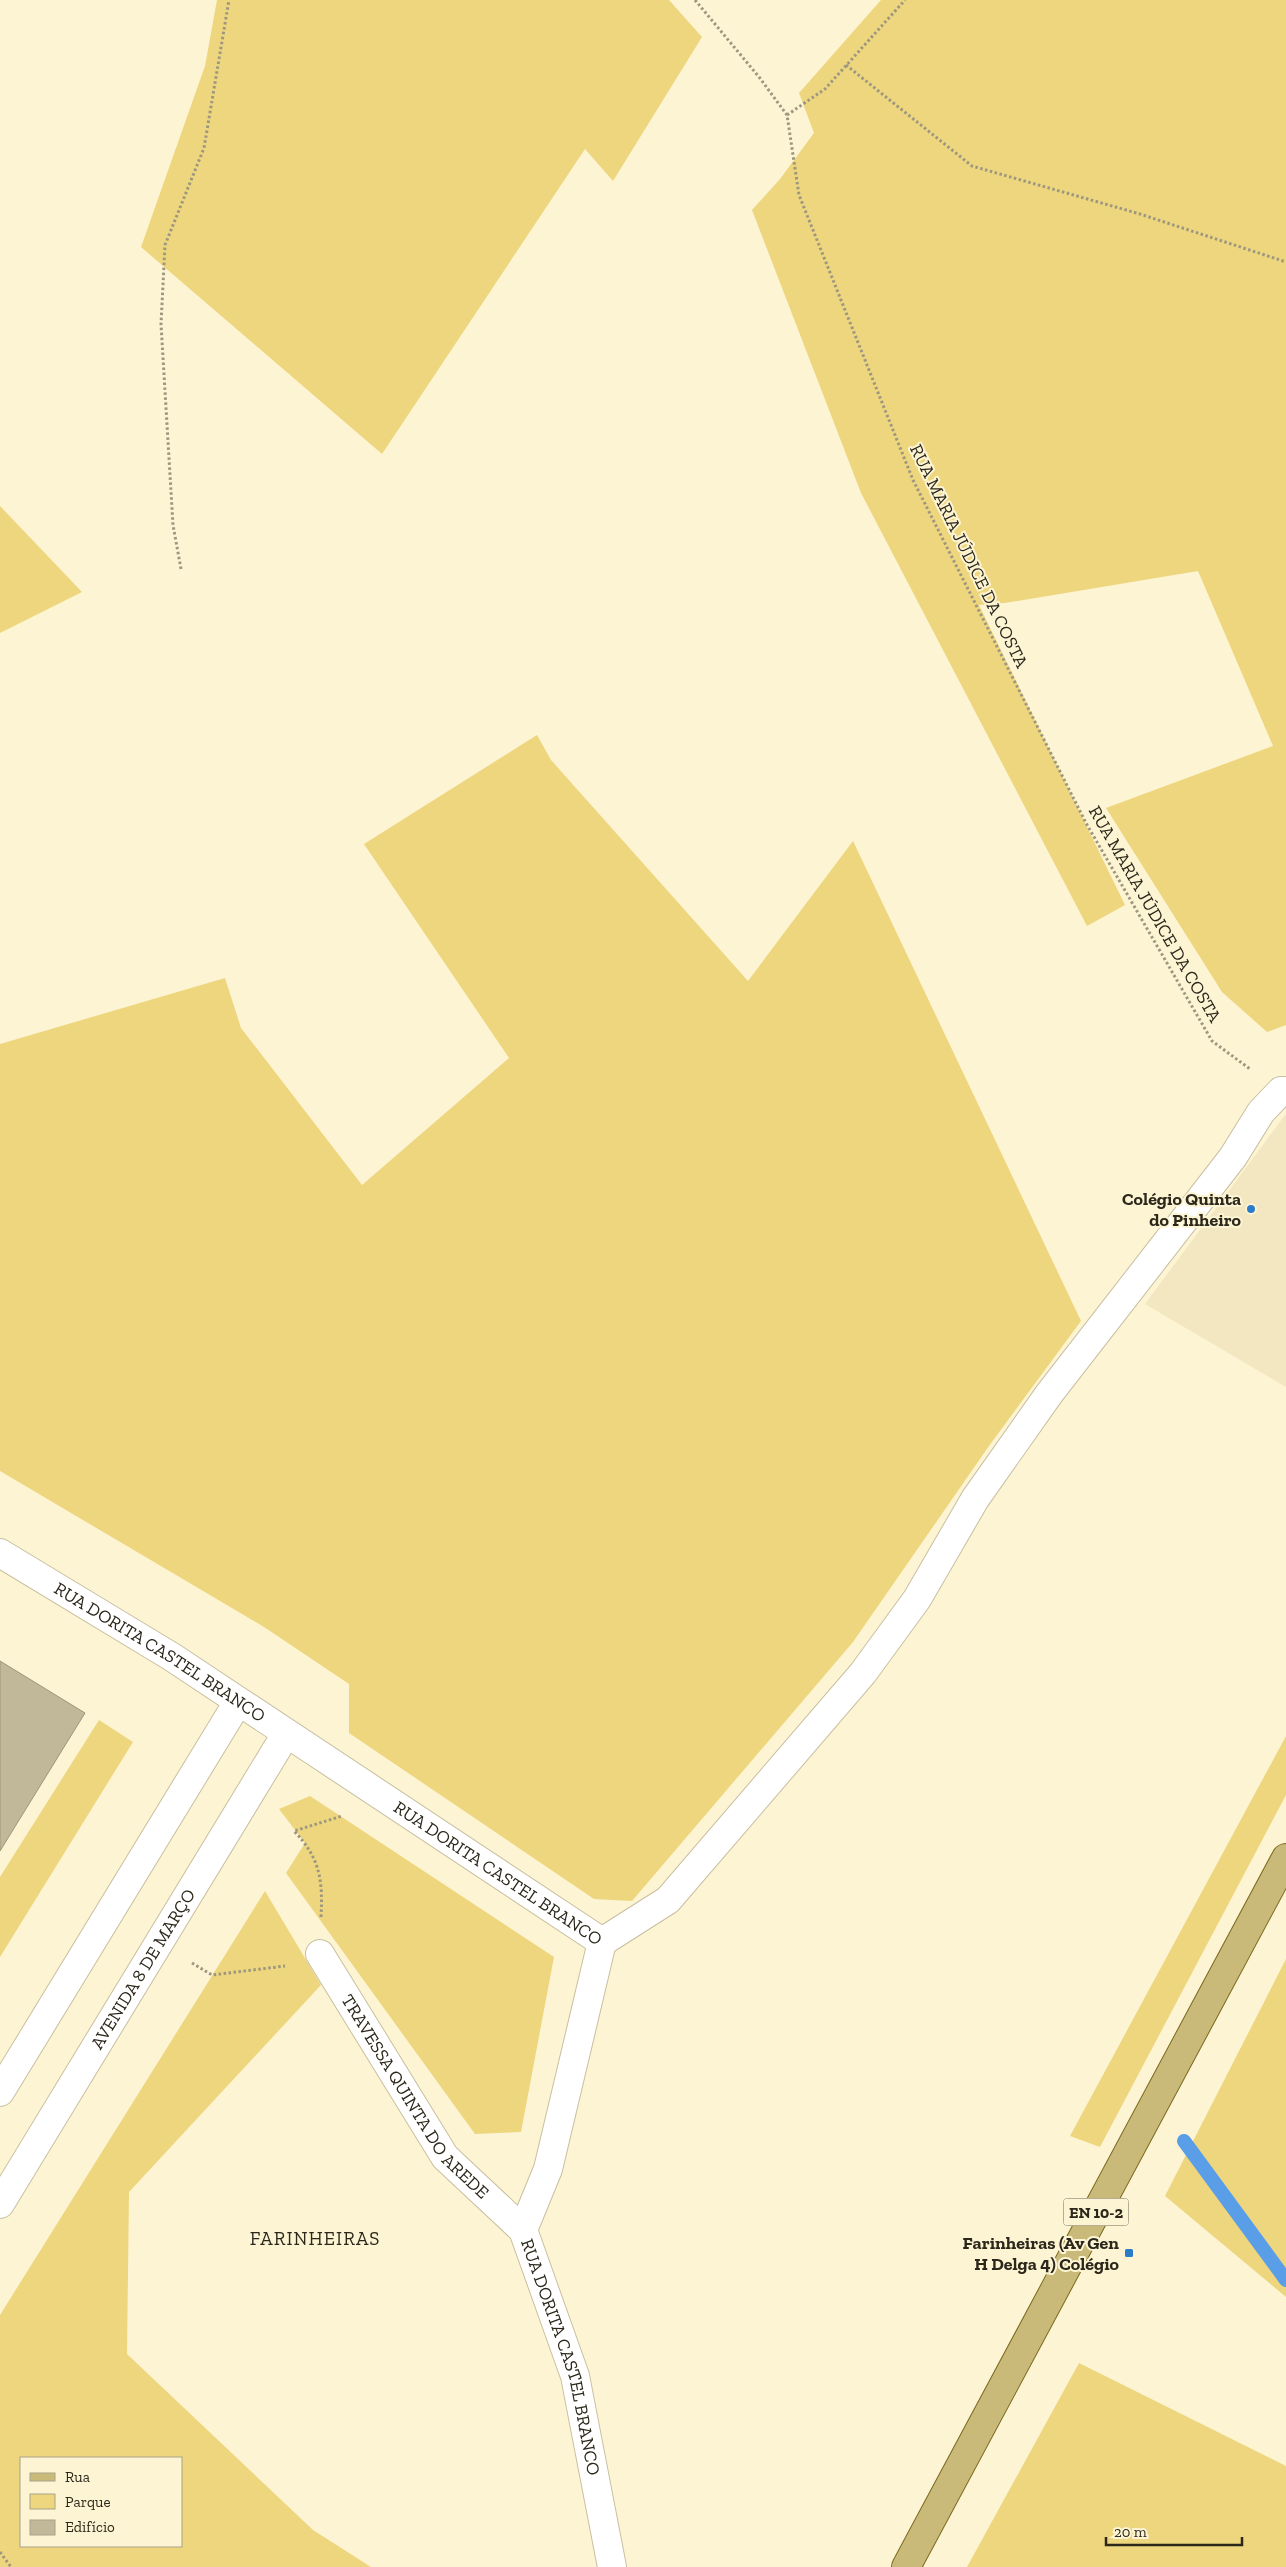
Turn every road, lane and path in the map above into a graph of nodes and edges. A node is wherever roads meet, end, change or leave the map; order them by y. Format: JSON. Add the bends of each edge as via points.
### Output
{"nodes":[{"id":1,"x":229,"y":0,"type":"edge"},
{"id":2,"x":695,"y":0,"type":"edge"},
{"id":3,"x":905,"y":0,"type":"edge"},
{"id":4,"x":846,"y":65,"type":"junction"},
{"id":5,"x":787,"y":116,"type":"junction"},
{"id":6,"x":1286,"y":262,"type":"edge"},
{"id":7,"x":181,"y":568,"type":"dead end"},
{"id":8,"x":1284,"y":1091,"type":"edge"},
{"id":9,"x":0,"y":1553,"type":"edge"},
{"id":10,"x":238,"y":1702,"type":"junction"},
{"id":11,"x":286,"y":1734,"type":"junction"},
{"id":12,"x":361,"y":1784,"type":"junction"},
{"id":13,"x":1286,"y":1858,"type":"edge"},
{"id":14,"x":602,"y":1942,"type":"junction"},
{"id":15,"x":160,"y":1943,"type":"junction"},
{"id":16,"x":320,"y":1954,"type":"junction"},
{"id":17,"x":0,"y":2092,"type":"edge"},
{"id":18,"x":0,"y":2204,"type":"edge"},
{"id":19,"x":523,"y":2230,"type":"junction"},
{"id":20,"x":0,"y":2552,"type":"edge"},
{"id":21,"x":11,"y":2567,"type":"edge"},
{"id":22,"x":612,"y":2567,"type":"edge"},
{"id":23,"x":906,"y":2567,"type":"edge"}],
"edges":[{"from":1,"to":7,"type":"path","via":[[204,148],[165,245],[161,324],[173,525]]},
{"from":2,"to":5,"type":"path","name":"RUA MARIA JÚDICE DA COSTA"},
{"from":3,"to":4,"type":"path"},
{"from":4,"to":5,"type":"path","via":[[825,89]]},
{"from":4,"to":6,"type":"path","via":[[972,166],[1140,214]]},
{"from":5,"to":8,"type":"path","name":"RUA MARIA JÚDICE DA COSTA","via":[[799,195],[913,480],[1077,806],[1212,1041]]},
{"from":8,"to":14,"type":"street","via":[[1261,1112],[1233,1157],[1049,1394],[975,1499],[917,1599],[862,1673],[668,1900]]},
{"from":9,"to":10,"type":"street","name":"RUA DORITA CASTEL BRANCO","via":[[172,1657]]},
{"from":10,"to":11,"type":"street","name":"RUA DORITA CASTEL BRANCO"},
{"from":10,"to":17,"type":"street"},
{"from":11,"to":12,"type":"street","name":"RUA DORITA CASTEL BRANCO"},
{"from":11,"to":15,"type":"street","name":"AVENIDA 8 DE MARÇO"},
{"from":12,"to":14,"type":"street","name":"RUA DORITA CASTEL BRANCO"},
{"from":12,"to":16,"type":"path","via":[[341,1816],[294,1831],[318,1866],[322,1886]]},
{"from":13,"to":23,"type":"main road","number":"EN 10-2"},
{"from":14,"to":19,"type":"street","name":"RUA DORITA CASTEL BRANCO","via":[[548,2169]]},
{"from":15,"to":16,"type":"path","via":[[212,1975],[308,1964]]},
{"from":15,"to":18,"type":"street","name":"AVENIDA 8 DE MARÇO"},
{"from":16,"to":19,"type":"street","name":"TRAVESSA QUINTA DO AREDE","via":[[445,2157]]},
{"from":19,"to":22,"type":"street","name":"RUA DORITA CASTEL BRANCO","via":[[575,2376]]},
{"from":20,"to":21,"type":"path"}]}
